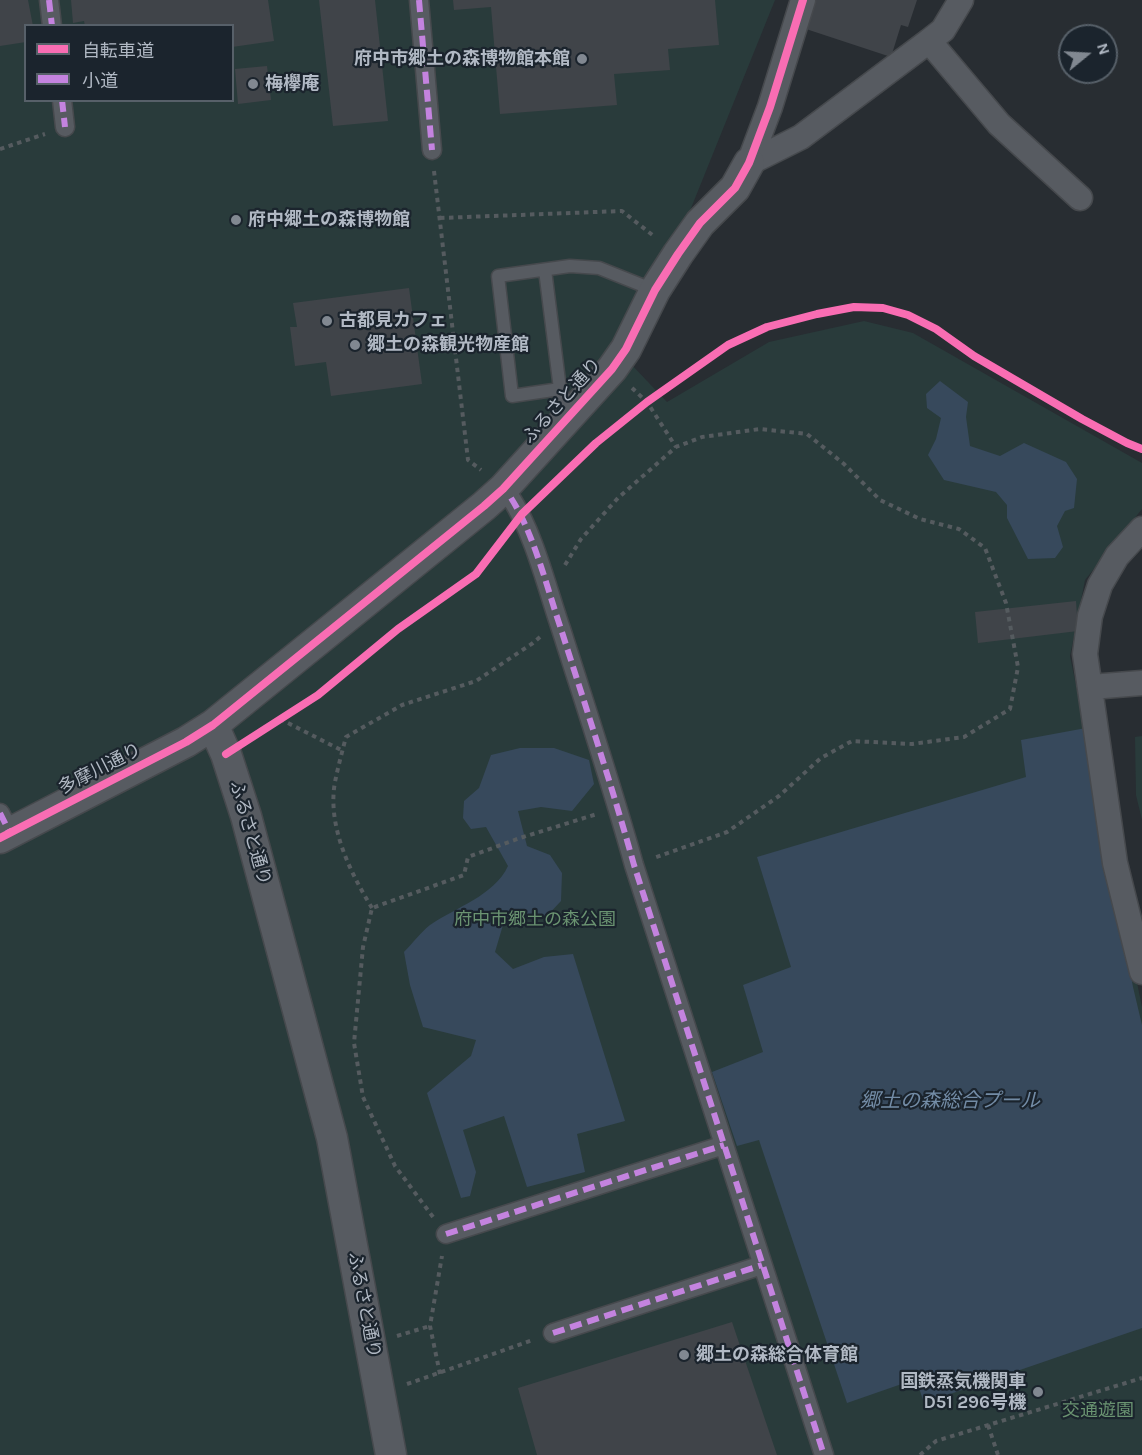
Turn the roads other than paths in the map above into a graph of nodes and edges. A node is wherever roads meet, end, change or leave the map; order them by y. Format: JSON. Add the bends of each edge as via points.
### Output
{"nodes":[{"id":1,"x":49,"y":0,"type":"edge"},
{"id":2,"x":419,"y":0,"type":"edge"},
{"id":3,"x":803,"y":0,"type":"edge"},
{"id":4,"x":961,"y":0,"type":"edge"},
{"id":5,"x":52,"y":24,"type":"edge"},
{"id":6,"x":929,"y":41,"type":"junction"},
{"id":7,"x":62,"y":102,"type":"edge"},
{"id":8,"x":65,"y":127,"type":"road end"},
{"id":9,"x":432,"y":150,"type":"road end"},
{"id":10,"x":749,"y":163,"type":"junction"},
{"id":11,"x":1080,"y":198,"type":"dead end"},
{"id":12,"x":544,"y":270,"type":"junction"},
{"id":13,"x":655,"y":290,"type":"junction"},
{"id":14,"x":565,"y":402,"type":"junction"},
{"id":15,"x":511,"y":498,"type":"dead end"},
{"id":16,"x":1142,"y":529,"type":"edge"},
{"id":17,"x":1142,"y":683,"type":"edge"},
{"id":18,"x":1091,"y":687,"type":"junction"},
{"id":19,"x":213,"y":725,"type":"junction"},
{"id":20,"x":3,"y":828,"type":"edge"},
{"id":21,"x":1142,"y":972,"type":"edge"},
{"id":22,"x":724,"y":1145,"type":"junction"},
{"id":23,"x":446,"y":1234,"type":"road end"},
{"id":24,"x":762,"y":1264,"type":"junction"},
{"id":25,"x":553,"y":1333,"type":"road end"},
{"id":26,"x":391,"y":1455,"type":"edge"},
{"id":27,"x":824,"y":1455,"type":"edge"}],
"edges":[{"from":1,"to":5,"type":"street"},
{"from":2,"to":9,"type":"street"},
{"from":3,"to":10,"type":"street","name":"ふるさと通り"},
{"from":4,"to":6,"type":"street","via":[[943,30]]},
{"from":6,"to":10,"type":"street","via":[[801,137]]},
{"from":6,"to":11,"type":"street","via":[[999,124]]},
{"from":7,"to":8,"type":"street"},
{"from":10,"to":13,"type":"street","name":"ふるさと通り","via":[[735,188],[700,222]]},
{"from":12,"to":13,"type":"lane","via":[[570,266],[599,268]]},
{"from":12,"to":14,"type":"lane"},
{"from":12,"to":14,"type":"lane","via":[[498,276],[512,396]]},
{"from":13,"to":14,"type":"street","name":"ふるさと通り","via":[[612,369]]},
{"from":14,"to":19,"type":"street","name":"ふるさと通り","via":[[503,489]]},
{"from":15,"to":22,"type":"street","via":[[522,514],[548,591]]},
{"from":16,"to":18,"type":"street","via":[[1117,556],[1100,585],[1090,616],[1085,654]]},
{"from":17,"to":18,"type":"street"},
{"from":18,"to":21,"type":"street","via":[[1115,863]]},
{"from":19,"to":20,"type":"street","name":"多摩川通り","via":[[186,742]]},
{"from":19,"to":26,"type":"street","name":"ふるさと通り","via":[[246,816],[332,1138]]},
{"from":22,"to":23,"type":"street"},
{"from":22,"to":24,"type":"street"},
{"from":24,"to":25,"type":"street"},
{"from":24,"to":27,"type":"street"}]}
